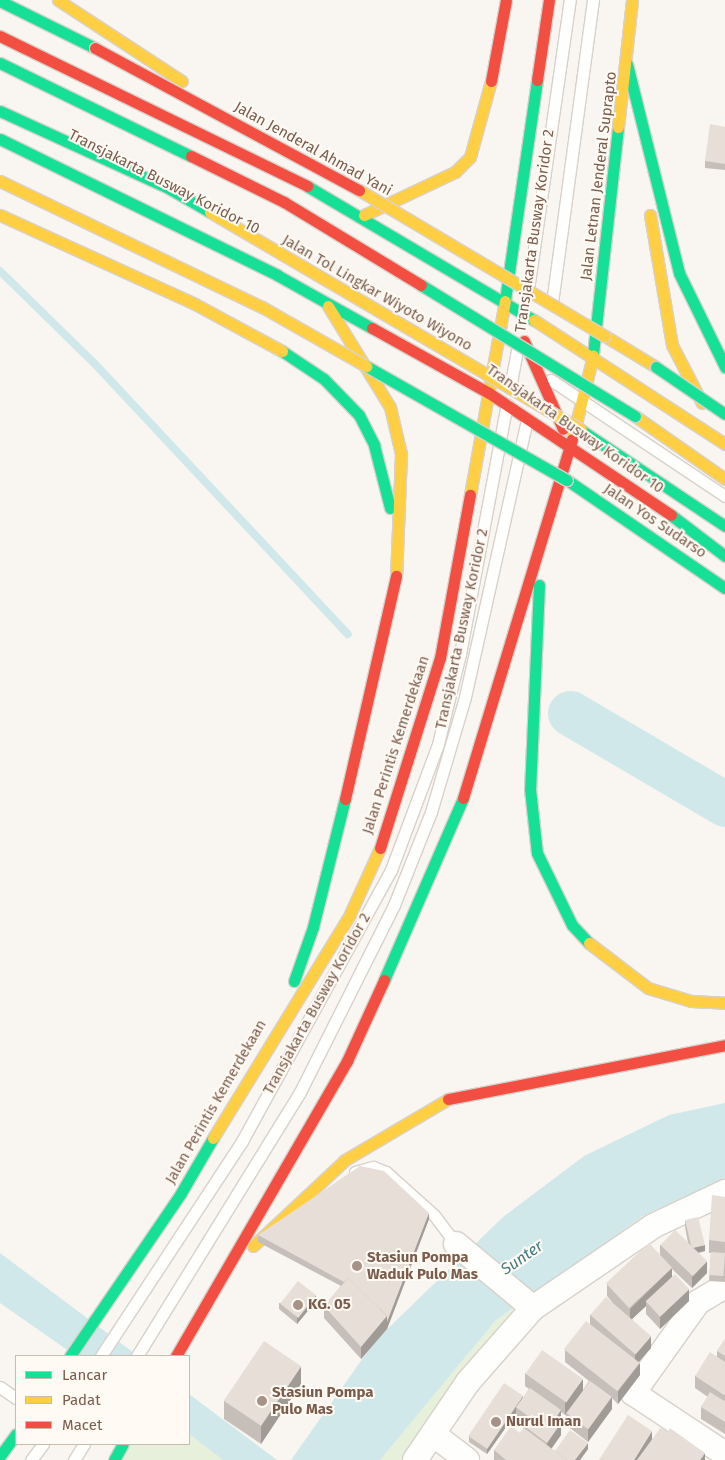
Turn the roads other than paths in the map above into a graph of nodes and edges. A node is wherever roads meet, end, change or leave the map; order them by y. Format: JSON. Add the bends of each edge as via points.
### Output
{"nodes":[{"id":1,"x":58,"y":0,"type":"edge"},
{"id":2,"x":506,"y":0,"type":"edge"},
{"id":3,"x":549,"y":0,"type":"edge"},
{"id":4,"x":570,"y":0,"type":"edge"},
{"id":5,"x":593,"y":0,"type":"edge"},
{"id":6,"x":632,"y":0,"type":"edge"},
{"id":7,"x":0,"y":1,"type":"edge"},
{"id":8,"x":0,"y":36,"type":"edge"},
{"id":9,"x":152,"y":63,"type":"junction"},
{"id":10,"x":0,"y":64,"type":"edge"},
{"id":11,"x":627,"y":64,"type":"junction"},
{"id":12,"x":0,"y":73,"type":"edge"},
{"id":13,"x":0,"y":102,"type":"edge"},
{"id":14,"x":0,"y":110,"type":"edge"},
{"id":15,"x":202,"y":131,"type":"junction"},
{"id":16,"x":0,"y":139,"type":"edge"},
{"id":17,"x":258,"y":159,"type":"junction"},
{"id":18,"x":648,"y":162,"type":"junction"},
{"id":19,"x":0,"y":181,"type":"edge"},
{"id":20,"x":0,"y":215,"type":"edge"},
{"id":21,"x":360,"y":216,"type":"junction"},
{"id":22,"x":505,"y":301,"type":"junction"},
{"id":23,"x":325,"y":302,"type":"junction"},
{"id":24,"x":525,"y":314,"type":"junction"},
{"id":25,"x":548,"y":328,"type":"junction"},
{"id":26,"x":521,"y":334,"type":"junction"},
{"id":27,"x":499,"y":344,"type":"junction"},
{"id":28,"x":593,"y":356,"type":"junction"},
{"id":29,"x":516,"y":357,"type":"junction"},
{"id":30,"x":725,"y":367,"type":"edge"},
{"id":31,"x":494,"y":371,"type":"junction"},
{"id":32,"x":540,"y":372,"type":"junction"},
{"id":33,"x":510,"y":384,"type":"junction"},
{"id":34,"x":489,"y":393,"type":"junction"},
{"id":35,"x":532,"y":398,"type":"junction"},
{"id":36,"x":583,"y":402,"type":"junction"},
{"id":37,"x":507,"y":403,"type":"junction"},
{"id":38,"x":725,"y":414,"type":"edge"},
{"id":39,"x":558,"y":416,"type":"junction"},
{"id":40,"x":528,"y":417,"type":"junction"},
{"id":41,"x":575,"y":428,"type":"junction"},
{"id":42,"x":570,"y":444,"type":"junction"},
{"id":43,"x":725,"y":444,"type":"edge"},
{"id":44,"x":725,"y":479,"type":"edge"},
{"id":45,"x":725,"y":496,"type":"edge"},
{"id":46,"x":725,"y":526,"type":"edge"},
{"id":47,"x":725,"y":533,"type":"edge"},
{"id":48,"x":542,"y":536,"type":"junction"},
{"id":49,"x":400,"y":548,"type":"junction"},
{"id":50,"x":725,"y":556,"type":"edge"},
{"id":51,"x":696,"y":567,"type":"junction"},
{"id":52,"x":725,"y":588,"type":"edge"},
{"id":53,"x":725,"y":595,"type":"edge"},
{"id":54,"x":725,"y":1003,"type":"edge"},
{"id":55,"x":280,"y":1022,"type":"junction"},
{"id":56,"x":725,"y":1045,"type":"edge"},
{"id":57,"x":725,"y":1192,"type":"edge"},
{"id":58,"x":297,"y":1205,"type":"junction"},
{"id":59,"x":460,"y":1247,"type":"joint"},
{"id":60,"x":725,"y":1286,"type":"edge"},
{"id":61,"x":530,"y":1305,"type":"junction"},
{"id":62,"x":201,"y":1312,"type":"junction"},
{"id":63,"x":72,"y":1355,"type":"edge"},
{"id":64,"x":102,"y":1355,"type":"edge"},
{"id":65,"x":138,"y":1355,"type":"edge"},
{"id":66,"x":177,"y":1355,"type":"edge"},
{"id":67,"x":0,"y":1387,"type":"edge"},
{"id":68,"x":15,"y":1397,"type":"edge"},
{"id":69,"x":433,"y":1434,"type":"junction"},
{"id":70,"x":15,"y":1435,"type":"edge"},
{"id":71,"x":42,"y":1445,"type":"edge"},
{"id":72,"x":83,"y":1445,"type":"edge"},
{"id":73,"x":122,"y":1445,"type":"edge"},
{"id":74,"x":725,"y":1454,"type":"edge"},
{"id":75,"x":0,"y":1456,"type":"edge"},
{"id":76,"x":32,"y":1460,"type":"edge"},
{"id":77,"x":74,"y":1460,"type":"edge"},
{"id":78,"x":114,"y":1460,"type":"edge"},
{"id":79,"x":415,"y":1460,"type":"edge"},
{"id":80,"x":467,"y":1460,"type":"edge"}],
"edges":[{"from":1,"to":9,"type":"main road"},
{"from":2,"to":21,"type":"main road","via":[[483,122],[470,157],[455,172]]},
{"from":3,"to":22,"type":"main road"},
{"from":4,"to":24,"type":"lane","name":"Transjakarta Busway Koridor 2"},
{"from":5,"to":25,"type":"lane","name":"Transjakarta Busway Koridor 2"},
{"from":6,"to":11,"type":"main road","name":"Jalan Letnan Jenderal Suprapto"},
{"from":7,"to":38,"type":"main road","name":"Jalan Jenderal Ahmad Yani","bridge":true,"via":[[343,181],[606,336]]},
{"from":8,"to":15,"type":"main road"},
{"from":9,"to":15,"type":"main road"},
{"from":9,"to":17,"type":"main road","via":[[245,115]]},
{"from":10,"to":44,"type":"main road","name":"Jalan Tol Lingkar Wiyoto Wiyono","bridge":true,"via":[[284,202],[484,321]]},
{"from":11,"to":18,"type":"main road"},
{"from":11,"to":28,"type":"main road","name":"Jalan Letnan Jenderal Suprapto"},
{"from":12,"to":27,"type":"lane","name":"Transjakarta Busway Koridor 10","via":[[261,194]]},
{"from":13,"to":31,"type":"lane","name":"Transjakarta Busway Koridor 10","via":[[234,214]]},
{"from":14,"to":46,"type":"main road","name":"Jalan Tol Lingkar Wiyoto Wiyono","bridge":true,"via":[[170,189],[631,459]]},
{"from":15,"to":17,"type":"main road"},
{"from":16,"to":23,"type":"main road"},
{"from":17,"to":21,"type":"main road"},
{"from":18,"to":30,"type":"main road","via":[[679,273]]},
{"from":18,"to":43,"type":"main road","via":[[652,252],[664,316],[672,345]]},
{"from":19,"to":51,"type":"main road","name":"Jalan Yos Sudarso","bridge":true,"via":[[262,307],[567,480]]},
{"from":20,"to":49,"type":"main road","via":[[195,304],[288,354],[344,396],[374,445]]},
{"from":21,"to":22,"type":"main road"},
{"from":22,"to":24,"type":"main road"},
{"from":22,"to":26,"type":"main road"},
{"from":22,"to":27,"type":"main road","name":"Jalan Perintis Kemerdekaan"},
{"from":23,"to":34,"type":"main road"},
{"from":23,"to":49,"type":"main road","via":[[390,407],[400,454]]},
{"from":24,"to":25,"type":"main road"},
{"from":24,"to":26,"type":"lane","name":"Transjakarta Busway Koridor 2"},
{"from":25,"to":28,"type":"main road"},
{"from":25,"to":32,"type":"lane","name":"Transjakarta Busway Koridor 2"},
{"from":26,"to":29,"type":"lane","name":"Transjakarta Busway Koridor 2"},
{"from":26,"to":32,"type":"main road"},
{"from":27,"to":29,"type":"lane","name":"Transjakarta Busway Koridor 10"},
{"from":27,"to":31,"type":"main road","name":"Jalan Perintis Kemerdekaan"},
{"from":28,"to":32,"type":"main road"},
{"from":28,"to":36,"type":"main road"},
{"from":28,"to":43,"type":"main road"},
{"from":29,"to":32,"type":"lane","name":"Transjakarta Busway Koridor 10"},
{"from":29,"to":33,"type":"lane","name":"Transjakarta Busway Koridor 2"},
{"from":31,"to":33,"type":"lane","name":"Transjakarta Busway Koridor 10"},
{"from":31,"to":34,"type":"main road","name":"Jalan Perintis Kemerdekaan"},
{"from":32,"to":33,"type":"main road"},
{"from":32,"to":35,"type":"lane","name":"Transjakarta Busway Koridor 2"},
{"from":32,"to":36,"type":"lane","name":"Transjakarta Busway Koridor 10"},
{"from":32,"to":39,"type":"main road"},
{"from":33,"to":34,"type":"main road"},
{"from":33,"to":35,"type":"lane","name":"Transjakarta Busway Koridor 10"},
{"from":33,"to":37,"type":"lane","name":"Transjakarta Busway Koridor 2"},
{"from":34,"to":37,"type":"main road"},
{"from":34,"to":55,"type":"main road","name":"Jalan Perintis Kemerdekaan","via":[[440,658],[383,840],[350,914]]},
{"from":35,"to":39,"type":"lane","name":"Transjakarta Busway Koridor 10"},
{"from":35,"to":40,"type":"lane","name":"Transjakarta Busway Koridor 2"},
{"from":36,"to":41,"type":"main road"},
{"from":36,"to":45,"type":"lane","name":"Transjakarta Busway Koridor 10"},
{"from":37,"to":40,"type":"main road"},
{"from":37,"to":64,"type":"lane","name":"Transjakarta Busway Koridor 2","via":[[460,654],[435,753],[391,870],[242,1141]]},
{"from":39,"to":41,"type":"lane","name":"Transjakarta Busway Koridor 10"},
{"from":39,"to":42,"type":"main road"},
{"from":40,"to":42,"type":"main road"},
{"from":40,"to":65,"type":"lane","name":"Transjakarta Busway Koridor 2","via":[[465,697],[431,812],[389,914],[300,1092]]},
{"from":41,"to":42,"type":"main road"},
{"from":41,"to":47,"type":"lane","name":"Transjakarta Busway Koridor 10"},
{"from":42,"to":48,"type":"main road"},
{"from":42,"to":50,"type":"main road","name":"Jalan Yos Sudarso","via":[[628,482]]},
{"from":48,"to":54,"type":"main road","via":[[532,679],[530,789],[537,853],[572,925],[598,952],[648,988],[691,1001]]},
{"from":48,"to":62,"type":"main road","via":[[455,826],[347,1061]]},
{"from":49,"to":55,"type":"main road","via":[[392,605],[366,718],[313,927]]},
{"from":51,"to":52,"type":"main road","name":"Jalan Yos Sudarso"},
{"from":51,"to":53,"type":"main road"},
{"from":55,"to":63,"type":"main road","name":"Jalan Perintis Kemerdekaan","via":[[181,1193]]},
{"from":56,"to":58,"type":"main road","via":[[456,1095],[379,1136]]},
{"from":57,"to":61,"type":"street","via":[[653,1226]]},
{"from":58,"to":59,"type":"lane","via":[[362,1168],[373,1167],[386,1172],[434,1215]]},
{"from":58,"to":62,"type":"main road","via":[[258,1241]]},
{"from":59,"to":61,"type":"street"},
{"from":60,"to":74,"type":"street","via":[[698,1302],[633,1393]]},
{"from":61,"to":69,"type":"street","via":[[468,1382]]},
{"from":62,"to":66,"type":"main road"},
{"from":67,"to":68,"type":"lane"},
{"from":69,"to":79,"type":"street"},
{"from":69,"to":80,"type":"street"},
{"from":70,"to":75,"type":"main road"},
{"from":71,"to":76,"type":"lane"},
{"from":72,"to":77,"type":"lane"},
{"from":73,"to":78,"type":"main road"}]}
